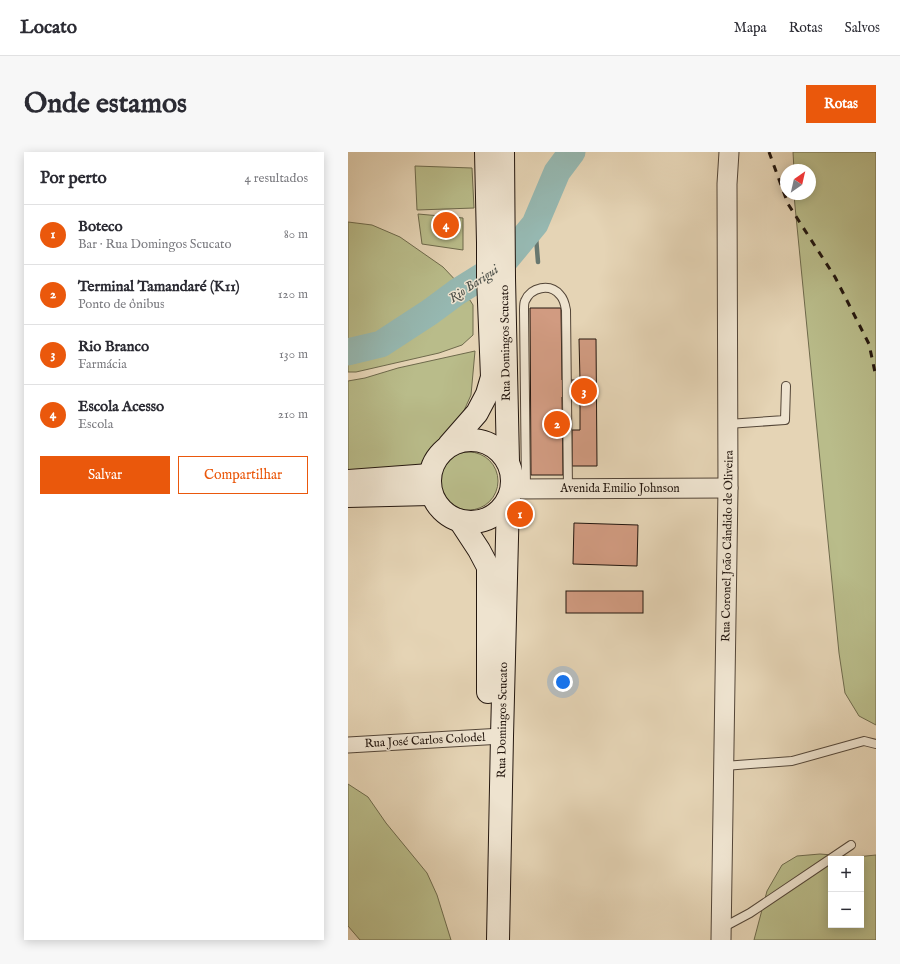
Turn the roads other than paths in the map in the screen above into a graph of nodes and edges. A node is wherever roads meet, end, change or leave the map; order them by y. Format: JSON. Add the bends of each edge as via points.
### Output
{"nodes":[{"id":1,"x":486,"y":152,"type":"edge"},
{"id":2,"x":503,"y":152,"type":"edge"},
{"id":3,"x":728,"y":152,"type":"edge"},
{"id":4,"x":496,"y":240,"type":"junction"},
{"id":5,"x":496,"y":277,"type":"junction"},
{"id":6,"x":786,"y":386,"type":"dead end"},
{"id":7,"x":728,"y":424,"type":"junction"},
{"id":8,"x":449,"y":445,"type":"junction"},
{"id":9,"x":508,"y":462,"type":"junction"},
{"id":10,"x":348,"y":480,"type":"edge"},
{"id":11,"x":430,"y":485,"type":"junction"},
{"id":12,"x":728,"y":488,"type":"junction"},
{"id":13,"x":568,"y":489,"type":"junction"},
{"id":14,"x":515,"y":493,"type":"junction"},
{"id":15,"x":348,"y":496,"type":"edge"},
{"id":16,"x":460,"y":521,"type":"junction"},
{"id":17,"x":495,"y":736,"type":"junction"},
{"id":18,"x":876,"y":744,"type":"edge"},
{"id":19,"x":348,"y":745,"type":"edge"},
{"id":20,"x":724,"y":766,"type":"junction"},
{"id":21,"x":851,"y":845,"type":"dead end"},
{"id":22,"x":721,"y":934,"type":"edge"},
{"id":23,"x":484,"y":940,"type":"edge"},
{"id":24,"x":498,"y":940,"type":"edge"}],
"edges":[{"from":1,"to":4,"type":"main road","name":"Rua Domingos Scucato"},
{"from":2,"to":4,"type":"main road","name":"Rua Domingos Scucato"},
{"from":3,"to":7,"type":"street","name":"Rua Coronel João Cândido de Oliveira"},
{"from":4,"to":5,"type":"main road","name":"Rua Domingos Scucato"},
{"from":5,"to":8,"type":"main road","name":"Rua Domingos Scucato","via":[[492,377],[477,413]]},
{"from":5,"to":9,"type":"main road","name":"Rua Domingos Scucato"},
{"from":6,"to":7,"type":"lane","via":[[785,420]]},
{"from":7,"to":12,"type":"street","name":"Rua Coronel João Cândido de Oliveira"},
{"from":8,"to":9,"type":"main road","via":[[462,440],[476,439],[489,443],[500,451]]},
{"from":8,"to":11,"type":"main road","via":[[433,463]]},
{"from":9,"to":14,"type":"main road"},
{"from":10,"to":11,"type":"main road"},
{"from":11,"to":15,"type":"main road"},
{"from":11,"to":16,"type":"main road","via":[[435,504],[451,518]]},
{"from":12,"to":13,"type":"street","name":"Avenida Emilio Johnson"},
{"from":12,"to":20,"type":"street","name":"Rua Coronel João Cândido de Oliveira"},
{"from":13,"to":14,"type":"street","name":"Avenida Emilio Johnson"},
{"from":13,"to":14,"type":"lane","via":[[566,310],[560,294],[553,289],[544,288],[536,289],[529,294],[525,302]]},
{"from":14,"to":16,"type":"main road","via":[[500,510],[488,518],[474,522]]},
{"from":14,"to":17,"type":"main road","name":"Rua Domingos Scucato"},
{"from":16,"to":17,"type":"main road","name":"Rua Domingos Scucato","via":[[488,567]]},
{"from":17,"to":19,"type":"street","name":"Rua José Carlos Colodel"},
{"from":17,"to":23,"type":"main road","name":"Rua Domingos Scucato"},
{"from":17,"to":24,"type":"main road","name":"Rua Domingos Scucato"},
{"from":18,"to":20,"type":"lane","via":[[864,741],[792,761]]},
{"from":20,"to":22,"type":"street","name":"Rua Coronel João Cândido de Oliveira"},
{"from":21,"to":22,"type":"lane"}]}
